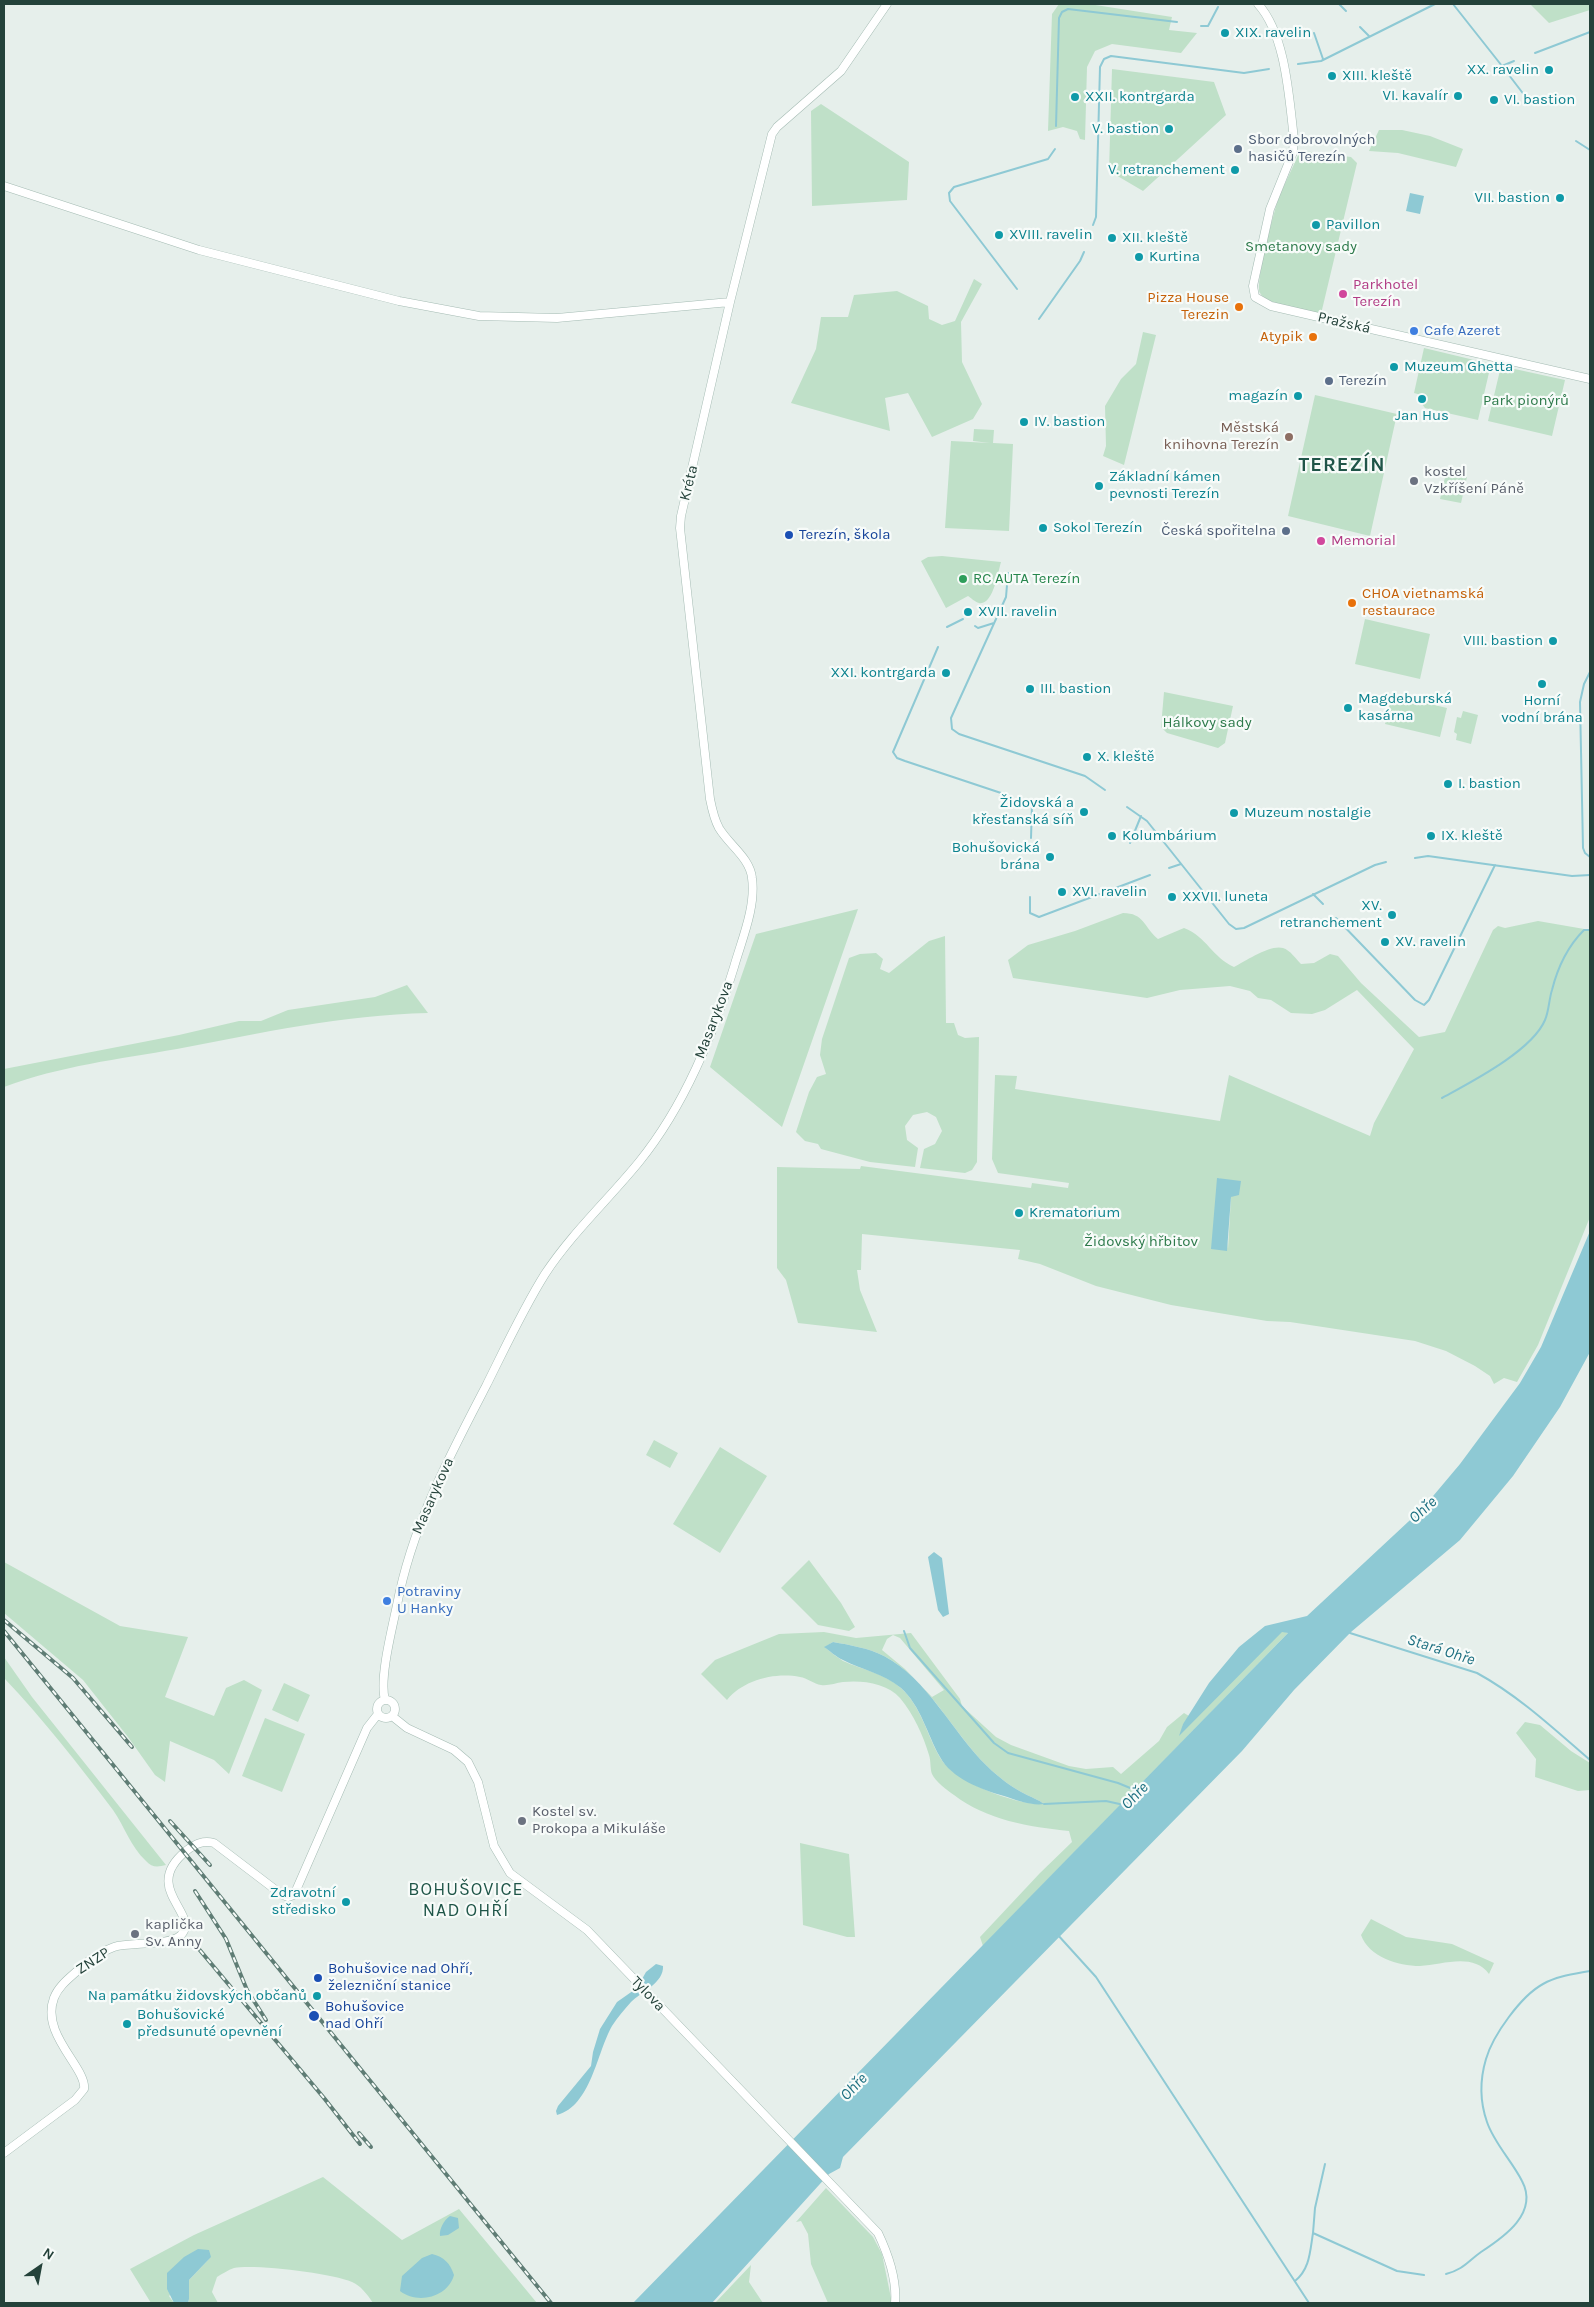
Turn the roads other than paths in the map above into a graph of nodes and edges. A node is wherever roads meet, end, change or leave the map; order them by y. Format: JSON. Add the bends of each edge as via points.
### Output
{"nodes":[{"id":1,"x":887,"y":4,"type":"edge"},
{"id":2,"x":1258,"y":4,"type":"edge"},
{"id":3,"x":4,"y":186,"type":"edge"},
{"id":4,"x":730,"y":302,"type":"junction"},
{"id":5,"x":1590,"y":379,"type":"edge"},
{"id":6,"x":752,"y":876,"type":"joint"},
{"id":7,"x":385,"y":1700,"type":"junction"},
{"id":8,"x":378,"y":1714,"type":"junction"},
{"id":9,"x":392,"y":1716,"type":"junction"},
{"id":10,"x":4,"y":2153,"type":"edge"},
{"id":11,"x":895,"y":2303,"type":"edge"}],
"edges":[{"from":1,"to":4,"type":"street","name":"Kréta","via":[[840,71],[772,134]]},
{"from":2,"to":5,"type":"street","name":"Pražská","via":[[1274,26],[1280,45],[1294,145],[1270,209],[1252,286],[1255,297],[1336,322]]},
{"from":3,"to":4,"type":"street","via":[[200,250],[399,301],[479,316],[556,318]]},
{"from":4,"to":6,"type":"street","name":"Kréta","via":[[680,528],[710,799],[718,827],[741,854]]},
{"from":6,"to":7,"type":"street","name":"Masarykova","via":[[749,918],[718,1015],[676,1108],[646,1154],[565,1246],[526,1307],[461,1434],[418,1528],[404,1570],[393,1627],[384,1681]]},
{"from":7,"to":8,"type":"street","via":[[377,1706]]},
{"from":7,"to":9,"type":"street","via":[[394,1707]]},
{"from":8,"to":9,"type":"street","via":[[383,1718]]},
{"from":8,"to":10,"type":"street","name":"ZNZP","via":[[367,1728],[294,1895],[283,1895],[218,1845],[209,1842],[197,1844],[175,1863],[168,1874],[168,1888],[184,1921],[181,1935],[107,1950],[72,1975],[54,1997],[52,2015],[57,2035],[82,2076],[84,2088],[76,2100]]},
{"from":9,"to":11,"type":"street","name":"Tylova","via":[[407,1728],[448,1746],[463,1757],[472,1767],[478,1782],[497,1854],[510,1873],[587,1930],[878,2233],[890,2265]]}]}
